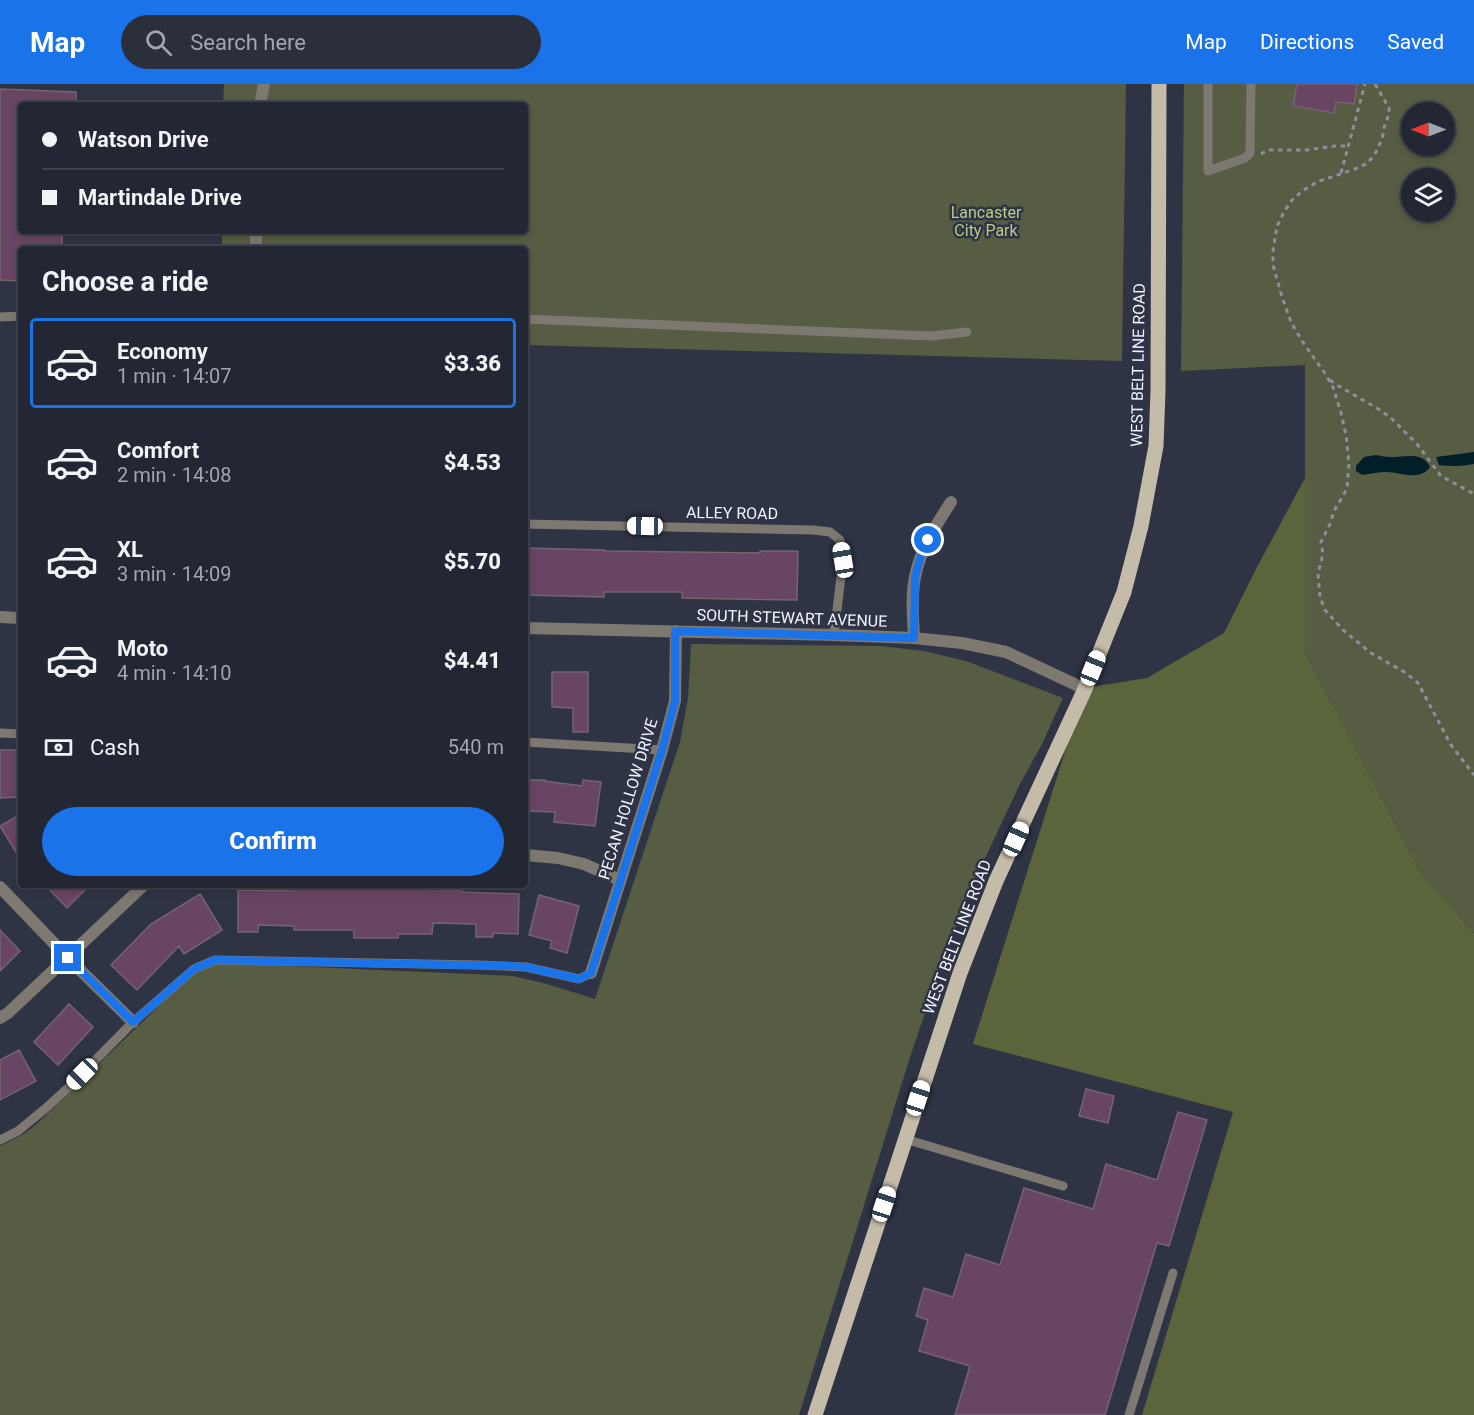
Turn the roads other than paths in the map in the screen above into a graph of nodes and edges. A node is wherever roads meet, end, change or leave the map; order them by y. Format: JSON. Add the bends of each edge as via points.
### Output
{"nodes":[{"id":1,"x":264,"y":84,"type":"edge"},
{"id":2,"x":271,"y":84,"type":"edge"},
{"id":3,"x":1159,"y":84,"type":"edge"},
{"id":4,"x":1208,"y":84,"type":"edge"},
{"id":5,"x":1251,"y":84,"type":"edge"},
{"id":6,"x":261,"y":102,"type":"edge"},
{"id":7,"x":18,"y":316,"type":"edge"},
{"id":8,"x":0,"y":317,"type":"edge"},
{"id":9,"x":528,"y":319,"type":"edge"},
{"id":10,"x":968,"y":332,"type":"dead end"},
{"id":11,"x":951,"y":502,"type":"dead end"},
{"id":12,"x":528,"y":524,"type":"edge"},
{"id":13,"x":0,"y":617,"type":"edge"},
{"id":14,"x":18,"y":618,"type":"edge"},
{"id":15,"x":528,"y":628,"type":"edge"},
{"id":16,"x":675,"y":631,"type":"junction"},
{"id":17,"x":834,"y":635,"type":"junction"},
{"id":18,"x":914,"y":638,"type":"junction"},
{"id":19,"x":1085,"y":689,"type":"junction"},
{"id":20,"x":0,"y":733,"type":"edge"},
{"id":21,"x":18,"y":734,"type":"edge"},
{"id":22,"x":528,"y":742,"type":"edge"},
{"id":23,"x":662,"y":750,"type":"junction"},
{"id":24,"x":528,"y":855,"type":"edge"},
{"id":25,"x":620,"y":880,"type":"junction"},
{"id":26,"x":0,"y":886,"type":"edge"},
{"id":27,"x":141,"y":888,"type":"edge"},
{"id":28,"x":68,"y":958,"type":"junction"},
{"id":29,"x":591,"y":973,"type":"joint"},
{"id":30,"x":0,"y":1018,"type":"edge"},
{"id":31,"x":133,"y":1022,"type":"junction"},
{"id":32,"x":904,"y":1139,"type":"junction"},
{"id":33,"x":0,"y":1140,"type":"edge"},
{"id":34,"x":1063,"y":1186,"type":"dead end"},
{"id":35,"x":1173,"y":1273,"type":"dead end"},
{"id":36,"x":815,"y":1415,"type":"edge"},
{"id":37,"x":1129,"y":1415,"type":"edge"}],
"edges":[{"from":1,"to":6,"type":"street"},
{"from":2,"to":6,"type":"street"},
{"from":3,"to":19,"type":"main road","name":"WEST BELT LINE ROAD","via":[[1156,446],[1125,592]]},
{"from":4,"to":5,"type":"lane","via":[[1208,171],[1250,153]]},
{"from":7,"to":8,"type":"lane"},
{"from":9,"to":10,"type":"lane","via":[[931,336]]},
{"from":11,"to":18,"type":"street","via":[[922,552],[915,577]]},
{"from":12,"to":17,"type":"lane","name":"ALLEY ROAD","via":[[830,532],[840,540],[843,560]]},
{"from":13,"to":14,"type":"street"},
{"from":15,"to":16,"type":"street","name":"SOUTH STEWART AVENUE"},
{"from":16,"to":17,"type":"street","name":"SOUTH STEWART AVENUE"},
{"from":16,"to":23,"type":"street","name":"PECAN HOLLOW DRIVE","via":[[675,701]]},
{"from":17,"to":18,"type":"street","name":"SOUTH STEWART AVENUE"},
{"from":18,"to":19,"type":"street","name":"SOUTH STEWART AVENUE","via":[[1006,652]]},
{"from":19,"to":32,"type":"main road","name":"WEST BELT LINE ROAD","via":[[980,922]]},
{"from":20,"to":21,"type":"lane"},
{"from":22,"to":23,"type":"lane"},
{"from":23,"to":25,"type":"street","name":"PECAN HOLLOW DRIVE"},
{"from":24,"to":25,"type":"street","via":[[584,864]]},
{"from":25,"to":29,"type":"street","name":"PECAN HOLLOW DRIVE"},
{"from":26,"to":28,"type":"street"},
{"from":27,"to":28,"type":"street"},
{"from":28,"to":30,"type":"street"},
{"from":28,"to":31,"type":"street"},
{"from":29,"to":31,"type":"lane","via":[[579,979],[507,966],[215,960],[194,969]]},
{"from":31,"to":33,"type":"lane","via":[[46,1108]]},
{"from":32,"to":34,"type":"lane"},
{"from":32,"to":36,"type":"main road","name":"WEST BELT LINE ROAD"},
{"from":35,"to":37,"type":"lane"}]}
